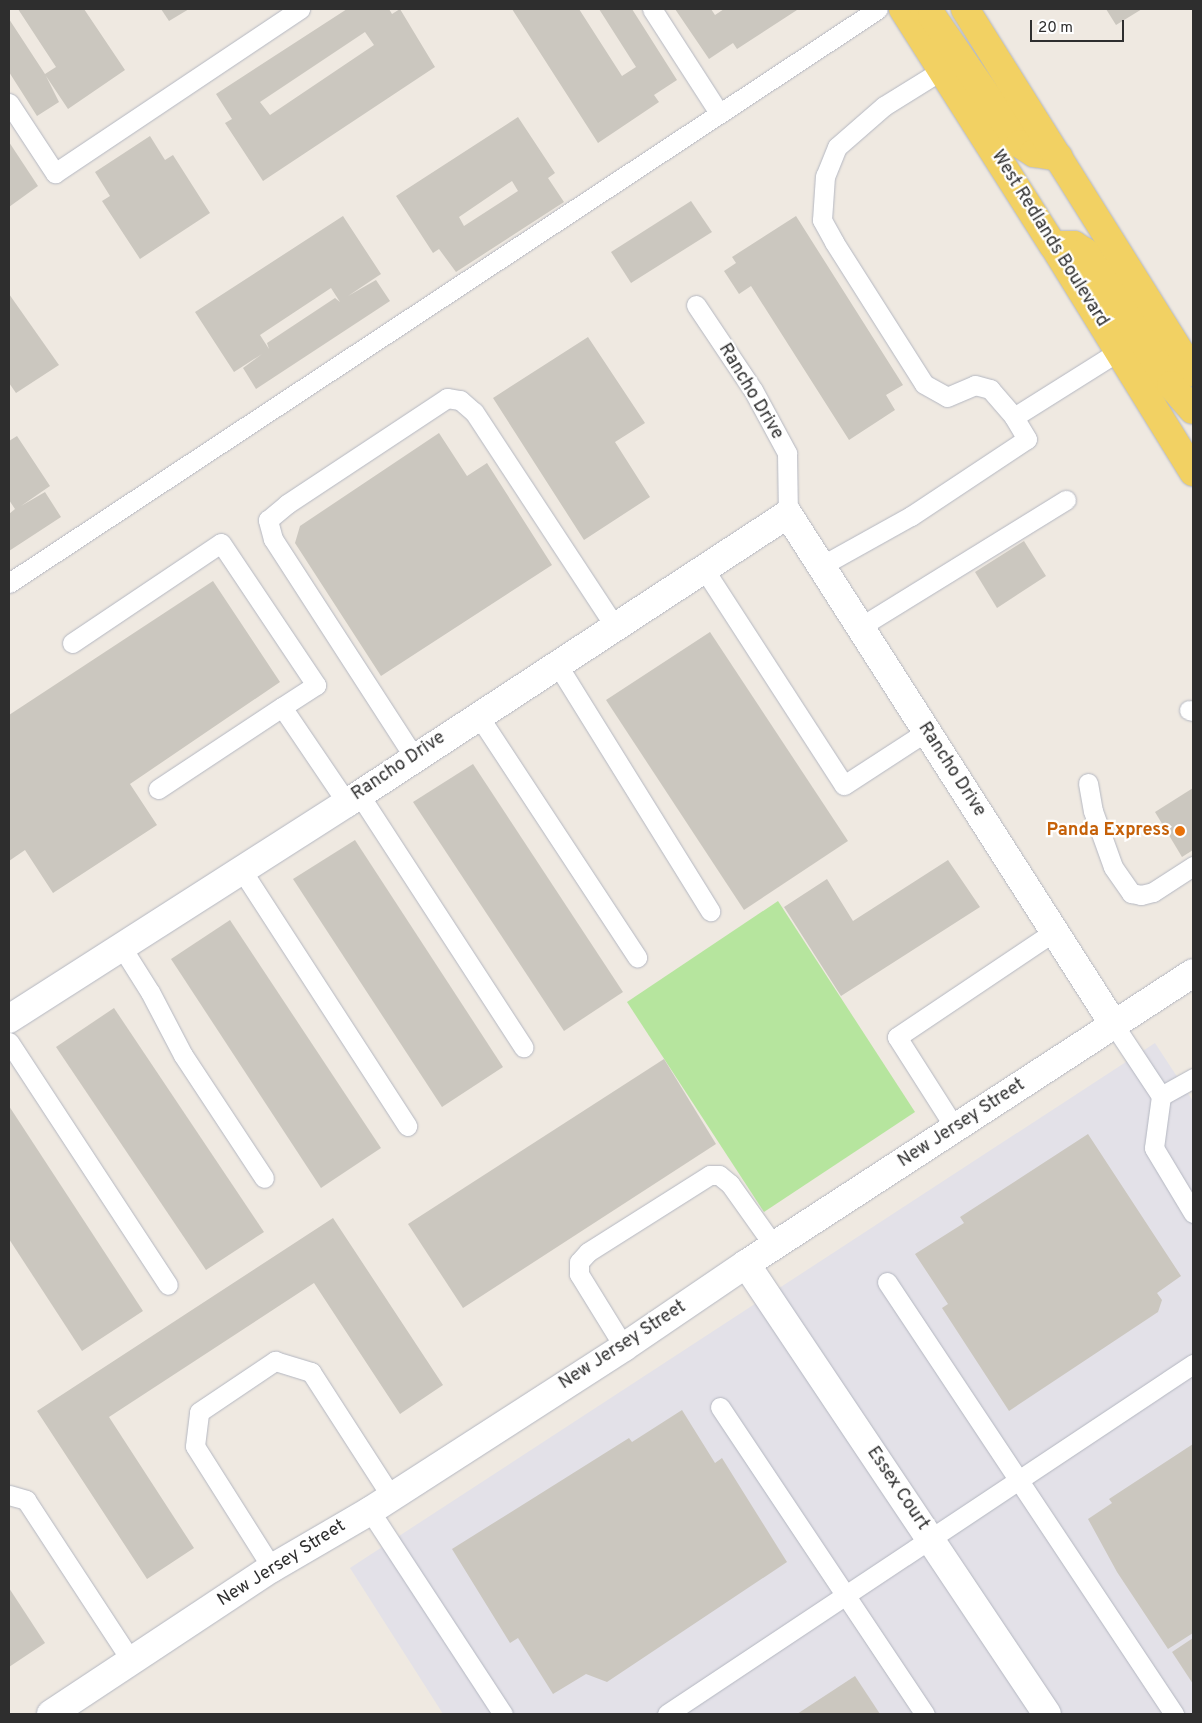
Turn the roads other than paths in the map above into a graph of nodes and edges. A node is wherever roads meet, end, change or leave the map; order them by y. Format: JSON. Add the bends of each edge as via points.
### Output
{"nodes":[{"id":1,"x":300,"y":9,"type":"edge"},
{"id":2,"x":652,"y":9,"type":"edge"},
{"id":3,"x":878,"y":9,"type":"edge"},
{"id":4,"x":903,"y":9,"type":"edge"},
{"id":5,"x":924,"y":9,"type":"edge"},
{"id":6,"x":965,"y":9,"type":"edge"},
{"id":7,"x":942,"y":70,"type":"junction"},
{"id":8,"x":9,"y":103,"type":"edge"},
{"id":9,"x":720,"y":113,"type":"junction"},
{"id":10,"x":1059,"y":157,"type":"junction"},
{"id":11,"x":1053,"y":245,"type":"junction"},
{"id":12,"x":696,"y":305,"type":"dead end"},
{"id":13,"x":1120,"y":351,"type":"junction"},
{"id":14,"x":1193,"y":372,"type":"edge"},
{"id":15,"x":1193,"y":410,"type":"edge"},
{"id":16,"x":1014,"y":417,"type":"junction"},
{"id":17,"x":1193,"y":472,"type":"edge"},
{"id":18,"x":1066,"y":500,"type":"dead end"},
{"id":19,"x":788,"y":514,"type":"junction"},
{"id":20,"x":821,"y":566,"type":"junction"},
{"id":21,"x":704,"y":569,"type":"junction"},
{"id":22,"x":9,"y":583,"type":"edge"},
{"id":23,"x":615,"y":626,"type":"junction"},
{"id":24,"x":860,"y":627,"type":"junction"},
{"id":25,"x":72,"y":643,"type":"dead end"},
{"id":26,"x":557,"y":664,"type":"junction"},
{"id":27,"x":282,"y":707,"type":"junction"},
{"id":28,"x":478,"y":715,"type":"junction"},
{"id":29,"x":927,"y":731,"type":"junction"},
{"id":30,"x":414,"y":757,"type":"junction"},
{"id":31,"x":1088,"y":783,"type":"dead end"},
{"id":32,"x":158,"y":789,"type":"dead end"},
{"id":33,"x":353,"y":798,"type":"junction"},
{"id":34,"x":1193,"y":866,"type":"edge"},
{"id":35,"x":241,"y":869,"type":"junction"},
{"id":36,"x":710,"y":911,"type":"dead end"},
{"id":37,"x":1055,"y":931,"type":"junction"},
{"id":38,"x":121,"y":946,"type":"junction"},
{"id":39,"x":636,"y":957,"type":"dead end"},
{"id":40,"x":1193,"y":973,"type":"edge"},
{"id":41,"x":9,"y":1019,"type":"edge"},
{"id":42,"x":1114,"y":1025,"type":"junction"},
{"id":43,"x":9,"y":1042,"type":"edge"},
{"id":44,"x":523,"y":1048,"type":"dead end"},
{"id":45,"x":1193,"y":1078,"type":"edge"},
{"id":46,"x":1161,"y":1096,"type":"junction"},
{"id":47,"x":408,"y":1126,"type":"dead end"},
{"id":48,"x":955,"y":1128,"type":"junction"},
{"id":49,"x":264,"y":1178,"type":"dead end"},
{"id":50,"x":1193,"y":1214,"type":"edge"},
{"id":51,"x":774,"y":1246,"type":"junction"},
{"id":52,"x":746,"y":1264,"type":"junction"},
{"id":53,"x":887,"y":1282,"type":"dead end"},
{"id":54,"x":168,"y":1286,"type":"dead end"},
{"id":55,"x":624,"y":1347,"type":"junction"},
{"id":56,"x":1193,"y":1364,"type":"edge"},
{"id":57,"x":720,"y":1407,"type":"dead end"},
{"id":58,"x":1017,"y":1480,"type":"junction"},
{"id":59,"x":9,"y":1495,"type":"edge"},
{"id":60,"x":380,"y":1504,"type":"junction"},
{"id":61,"x":930,"y":1540,"type":"junction"},
{"id":62,"x":272,"y":1568,"type":"junction"},
{"id":63,"x":844,"y":1596,"type":"junction"},
{"id":64,"x":132,"y":1662,"type":"junction"},
{"id":65,"x":50,"y":1714,"type":"edge"},
{"id":66,"x":503,"y":1714,"type":"edge"},
{"id":67,"x":667,"y":1714,"type":"edge"},
{"id":68,"x":925,"y":1714,"type":"edge"},
{"id":69,"x":1048,"y":1714,"type":"edge"},
{"id":70,"x":1174,"y":1714,"type":"edge"}],
"edges":[{"from":1,"to":8,"type":"lane","via":[[55,173]]},
{"from":2,"to":9,"type":"lane"},
{"from":3,"to":9,"type":"lane"},
{"from":4,"to":7,"type":"main road","name":"West Redlands Boulevard"},
{"from":5,"to":10,"type":"main road","via":[[1020,144],[1034,153]]},
{"from":6,"to":10,"type":"main road"},
{"from":7,"to":11,"type":"main road","name":"West Redlands Boulevard"},
{"from":7,"to":16,"type":"lane","via":[[884,106],[837,147],[825,176],[822,220],[924,384],[947,396],[976,385],[990,390]]},
{"from":9,"to":22,"type":"lane"},
{"from":10,"to":14,"type":"main road"},
{"from":11,"to":13,"type":"main road","name":"West Redlands Boulevard"},
{"from":11,"to":15,"type":"main road","via":[[1074,245],[1086,252],[1171,385]]},
{"from":12,"to":19,"type":"lane","name":"Rancho Drive","via":[[753,390],[787,453]]},
{"from":13,"to":16,"type":"lane"},
{"from":13,"to":17,"type":"main road","name":"West Redlands Boulevard"},
{"from":16,"to":20,"type":"lane","via":[[1027,440],[911,516]]},
{"from":18,"to":24,"type":"lane"},
{"from":19,"to":20,"type":"street","name":"Rancho Drive"},
{"from":19,"to":21,"type":"street","name":"Rancho Drive"},
{"from":20,"to":24,"type":"street","name":"Rancho Drive"},
{"from":21,"to":23,"type":"street","name":"Rancho Drive"},
{"from":21,"to":29,"type":"lane","via":[[844,785]]},
{"from":23,"to":26,"type":"street","name":"Rancho Drive"},
{"from":23,"to":30,"type":"lane","via":[[474,412],[460,400],[447,398],[287,504],[268,520],[273,539]]},
{"from":24,"to":29,"type":"street","name":"Rancho Drive"},
{"from":25,"to":27,"type":"lane","via":[[221,543],[316,685]]},
{"from":26,"to":28,"type":"street","name":"Rancho Drive"},
{"from":26,"to":36,"type":"lane"},
{"from":27,"to":32,"type":"lane"},
{"from":27,"to":33,"type":"lane"},
{"from":28,"to":30,"type":"street","name":"Rancho Drive"},
{"from":28,"to":39,"type":"lane"},
{"from":29,"to":37,"type":"street","name":"Rancho Drive"},
{"from":30,"to":33,"type":"street","name":"Rancho Drive"},
{"from":31,"to":34,"type":"lane","via":[[1093,811],[1113,867],[1131,893],[1153,892]]},
{"from":33,"to":35,"type":"street","name":"Rancho Drive"},
{"from":33,"to":44,"type":"lane"},
{"from":35,"to":38,"type":"street","name":"Rancho Drive"},
{"from":35,"to":47,"type":"lane"},
{"from":37,"to":42,"type":"street","name":"Rancho Drive"},
{"from":37,"to":48,"type":"lane","via":[[897,1037]]},
{"from":38,"to":41,"type":"street","name":"Rancho Drive"},
{"from":38,"to":49,"type":"lane","via":[[183,1055]]},
{"from":40,"to":42,"type":"street","name":"New Jersey Street"},
{"from":42,"to":46,"type":"lane"},
{"from":42,"to":48,"type":"street","name":"New Jersey Street"},
{"from":43,"to":54,"type":"lane"},
{"from":45,"to":46,"type":"lane"},
{"from":46,"to":50,"type":"lane","via":[[1154,1148]]},
{"from":48,"to":51,"type":"street","name":"New Jersey Street"},
{"from":51,"to":52,"type":"street","name":"New Jersey Street"},
{"from":51,"to":55,"type":"lane","via":[[730,1184],[719,1175],[710,1175],[588,1252],[578,1262],[579,1274]]},
{"from":52,"to":55,"type":"street","name":"New Jersey Street"},
{"from":52,"to":61,"type":"street","name":"Essex Court"},
{"from":53,"to":58,"type":"lane"},
{"from":55,"to":60,"type":"street","name":"New Jersey Street"},
{"from":56,"to":58,"type":"lane"},
{"from":57,"to":63,"type":"lane"},
{"from":58,"to":61,"type":"lane"},
{"from":58,"to":70,"type":"lane"},
{"from":59,"to":64,"type":"lane","via":[[26,1500]]},
{"from":60,"to":62,"type":"street","name":"New Jersey Street"},
{"from":60,"to":62,"type":"lane","via":[[311,1372],[275,1361],[199,1412],[195,1446]]},
{"from":60,"to":66,"type":"lane"},
{"from":61,"to":63,"type":"lane"},
{"from":61,"to":69,"type":"street","name":"Essex Court"},
{"from":62,"to":64,"type":"street","name":"New Jersey Street"},
{"from":63,"to":67,"type":"lane"},
{"from":63,"to":68,"type":"lane"},
{"from":64,"to":65,"type":"street","name":"New Jersey Street"}]}
